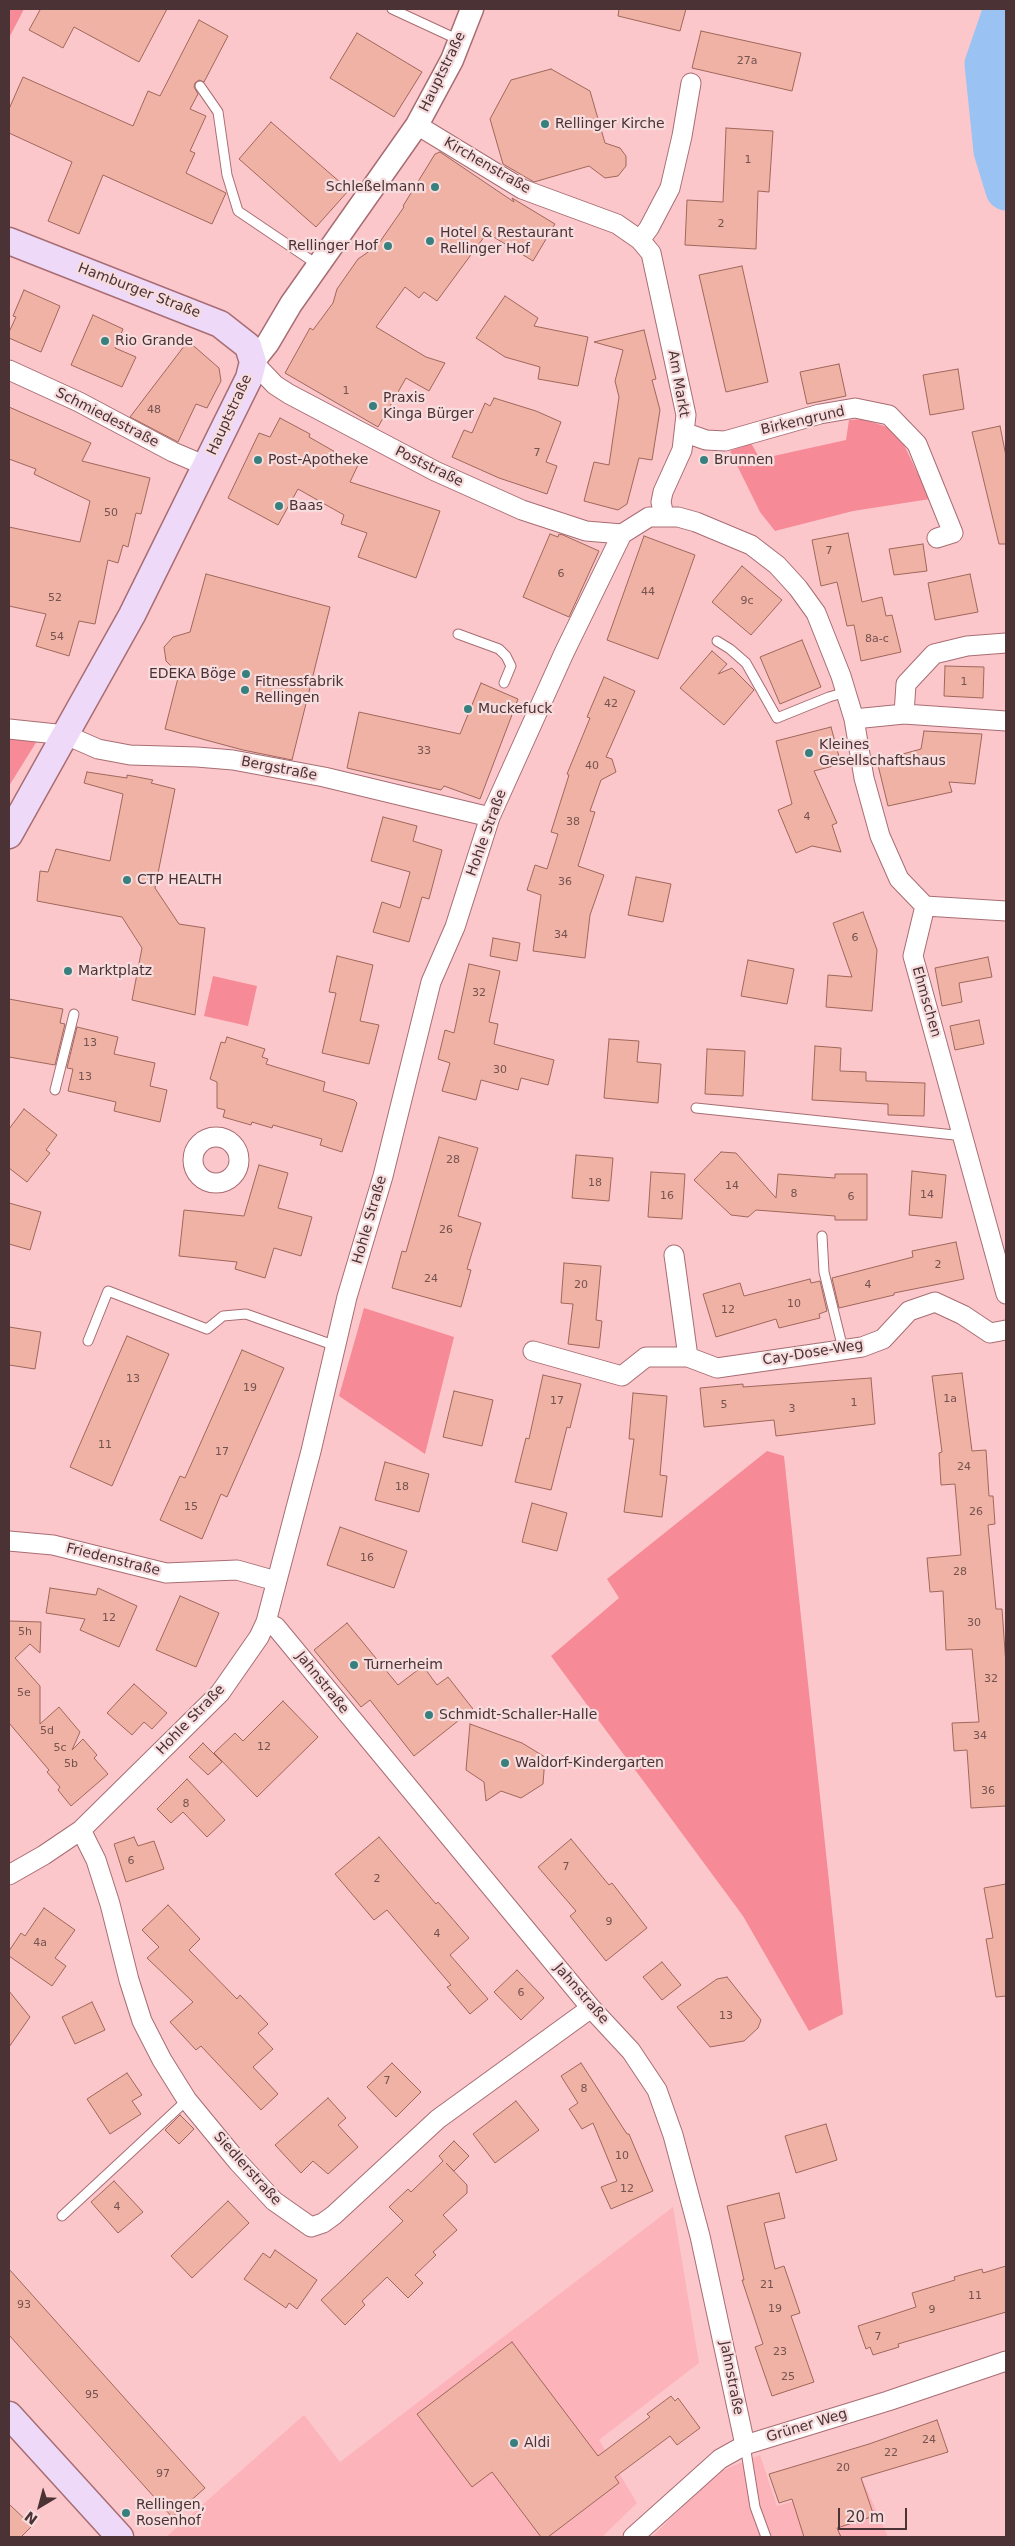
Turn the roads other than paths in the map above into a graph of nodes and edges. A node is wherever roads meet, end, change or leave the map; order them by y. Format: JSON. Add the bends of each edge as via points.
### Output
{"nodes":[{"id":1,"x":392,"y":9,"type":"edge"},
{"id":2,"x":472,"y":9,"type":"edge"},
{"id":3,"x":460,"y":40,"type":"junction"},
{"id":4,"x":691,"y":83,"type":"dead end"},
{"id":5,"x":200,"y":86,"type":"dead end"},
{"id":6,"x":417,"y":125,"type":"junction"},
{"id":7,"x":640,"y":240,"type":"junction"},
{"id":8,"x":9,"y":241,"type":"edge"},
{"id":9,"x":318,"y":265,"type":"junction"},
{"id":10,"x":253,"y":362,"type":"junction"},
{"id":11,"x":9,"y":370,"type":"edge"},
{"id":12,"x":686,"y":433,"type":"junction"},
{"id":13,"x":206,"y":466,"type":"junction"},
{"id":14,"x":664,"y":516,"type":"junction"},
{"id":15,"x":622,"y":534,"type":"junction"},
{"id":16,"x":937,"y":538,"type":"dead end"},
{"id":17,"x":458,"y":634,"type":"dead end"},
{"id":18,"x":716,"y":641,"type":"dead end"},
{"id":19,"x":1006,"y":643,"type":"edge"},
{"id":20,"x":504,"y":682,"type":"dead end"},
{"id":21,"x":846,"y":692,"type":"junction"},
{"id":22,"x":904,"y":714,"type":"junction"},
{"id":23,"x":854,"y":719,"type":"junction"},
{"id":24,"x":1006,"y":721,"type":"edge"},
{"id":25,"x":9,"y":729,"type":"edge"},
{"id":26,"x":66,"y":735,"type":"junction"},
{"id":27,"x":490,"y":817,"type":"junction"},
{"id":28,"x":9,"y":835,"type":"edge"},
{"id":29,"x":925,"y":906,"type":"junction"},
{"id":30,"x":1006,"y":911,"type":"edge"},
{"id":31,"x":74,"y":1014,"type":"dead end"},
{"id":32,"x":55,"y":1090,"type":"dead end"},
{"id":33,"x":696,"y":1108,"type":"dead end"},
{"id":34,"x":964,"y":1136,"type":"junction"},
{"id":35,"x":822,"y":1236,"type":"dead end"},
{"id":36,"x":674,"y":1255,"type":"dead end"},
{"id":37,"x":1006,"y":1294,"type":"edge"},
{"id":38,"x":1006,"y":1330,"type":"edge"},
{"id":39,"x":88,"y":1341,"type":"dead end"},
{"id":40,"x":336,"y":1346,"type":"junction"},
{"id":41,"x":843,"y":1349,"type":"junction"},
{"id":42,"x":533,"y":1351,"type":"dead end"},
{"id":43,"x":688,"y":1356,"type":"junction"},
{"id":44,"x":9,"y":1541,"type":"edge"},
{"id":45,"x":276,"y":1581,"type":"junction"},
{"id":46,"x":266,"y":1622,"type":"junction"},
{"id":47,"x":81,"y":1830,"type":"junction"},
{"id":48,"x":9,"y":1875,"type":"edge"},
{"id":49,"x":591,"y":2008,"type":"junction"},
{"id":50,"x":187,"y":2100,"type":"junction"},
{"id":51,"x":62,"y":2216,"type":"dead end"},
{"id":52,"x":1006,"y":2361,"type":"edge"},
{"id":53,"x":9,"y":2414,"type":"edge"},
{"id":54,"x":745,"y":2445,"type":"junction"},
{"id":55,"x":120,"y":2537,"type":"edge"},
{"id":56,"x":633,"y":2537,"type":"edge"},
{"id":57,"x":766,"y":2537,"type":"edge"}],
"edges":[{"from":1,"to":3,"type":"lane"},
{"from":2,"to":3,"type":"street","name":"Hauptstraße"},
{"from":3,"to":6,"type":"street","name":"Hauptstraße"},
{"from":4,"to":7,"type":"street","via":[[670,188]]},
{"from":5,"to":9,"type":"lane","via":[[218,112],[227,175],[238,211]]},
{"from":6,"to":7,"type":"street","name":"Kirchenstraße","via":[[522,189],[617,224]]},
{"from":6,"to":9,"type":"street","name":"Hauptstraße"},
{"from":7,"to":12,"type":"street","name":"Am Markt","via":[[651,254],[655,268],[686,415]]},
{"from":8,"to":10,"type":"main road","name":"Hamburger Straße","via":[[220,324],[248,346]]},
{"from":9,"to":10,"type":"street","name":"Hauptstraße"},
{"from":10,"to":13,"type":"main road","name":"Hauptstraße","via":[[249,378]]},
{"from":10,"to":15,"type":"street","name":"Poststraße","via":[[289,394],[435,471],[522,510],[586,531]]},
{"from":11,"to":13,"type":"street","name":"Schmiedestraße"},
{"from":12,"to":14,"type":"street","name":"Am Markt","via":[[663,492]]},
{"from":12,"to":16,"type":"street","name":"Birkengrund","via":[[706,440],[725,441],[820,414],[855,408],[889,415],[917,444],[953,533]]},
{"from":13,"to":26,"type":"main road","name":"Hauptstraße","via":[[132,615]]},
{"from":14,"to":15,"type":"street","via":[[649,517]]},
{"from":14,"to":21,"type":"street","via":[[678,517],[725,533],[751,545],[777,565],[816,613]]},
{"from":15,"to":27,"type":"street","name":"Hohle Straße"},
{"from":17,"to":20,"type":"lane","via":[[498,649],[506,656],[512,666]]},
{"from":18,"to":21,"type":"lane","via":[[730,648],[746,663],[777,718]]},
{"from":19,"to":22,"type":"street","via":[[967,646],[934,654],[906,684]]},
{"from":21,"to":23,"type":"street"},
{"from":22,"to":23,"type":"street"},
{"from":22,"to":24,"type":"street"},
{"from":23,"to":29,"type":"street","via":[[864,778],[880,836],[899,880]]},
{"from":25,"to":26,"type":"street","name":"Bergstraße"},
{"from":26,"to":27,"type":"street","name":"Bergstraße","via":[[98,749],[130,755],[233,760],[324,777]]},
{"from":26,"to":28,"type":"main road","name":"Hauptstraße"},
{"from":27,"to":40,"type":"street","name":"Hohle Straße","via":[[455,927],[431,982],[383,1176]]},
{"from":29,"to":30,"type":"street"},
{"from":29,"to":34,"type":"street","name":"Ehmschen","via":[[913,956]]},
{"from":31,"to":32,"type":"lane"},
{"from":33,"to":34,"type":"lane"},
{"from":34,"to":37,"type":"street","name":"Ehmschen"},
{"from":35,"to":41,"type":"lane","via":[[824,1272]]},
{"from":36,"to":43,"type":"street"},
{"from":38,"to":41,"type":"street","name":"Cay-Dose-Weg","via":[[990,1334],[963,1315],[935,1302],[909,1312],[883,1338],[862,1347]]},
{"from":39,"to":40,"type":"lane","via":[[108,1291],[207,1329],[224,1316],[246,1314]]},
{"from":40,"to":45,"type":"street","name":"Hohle Straße"},
{"from":41,"to":43,"type":"street","name":"Cay-Dose-Weg","via":[[716,1368]]},
{"from":42,"to":43,"type":"street","name":"Cay-Dose-Weg","via":[[622,1376],[646,1357]]},
{"from":44,"to":45,"type":"street","name":"Friedenstraße","via":[[53,1545],[166,1573],[237,1570]]},
{"from":45,"to":46,"type":"street","name":"Hohle Straße"},
{"from":46,"to":47,"type":"street","name":"Hohle Straße","via":[[220,1694]]},
{"from":46,"to":49,"type":"street","name":"Jahnstraße","via":[[276,1628]]},
{"from":47,"to":48,"type":"street","name":"Hohle Straße"},
{"from":47,"to":50,"type":"street","name":"Siedlerstraße","via":[[96,1860],[142,2021]]},
{"from":49,"to":50,"type":"street","name":"Siedlerstraße","via":[[438,2118],[334,2215],[311,2227],[274,2201]]},
{"from":49,"to":54,"type":"street","name":"Jahnstraße","via":[[631,2051],[657,2090],[670,2126],[700,2236]]},
{"from":50,"to":51,"type":"lane"},
{"from":52,"to":54,"type":"street","name":"Grüner Weg"},
{"from":53,"to":55,"type":"main road"},
{"from":54,"to":56,"type":"street","name":"Grüner Weg","via":[[720,2459]]},
{"from":54,"to":57,"type":"lane","via":[[755,2507]]}]}
